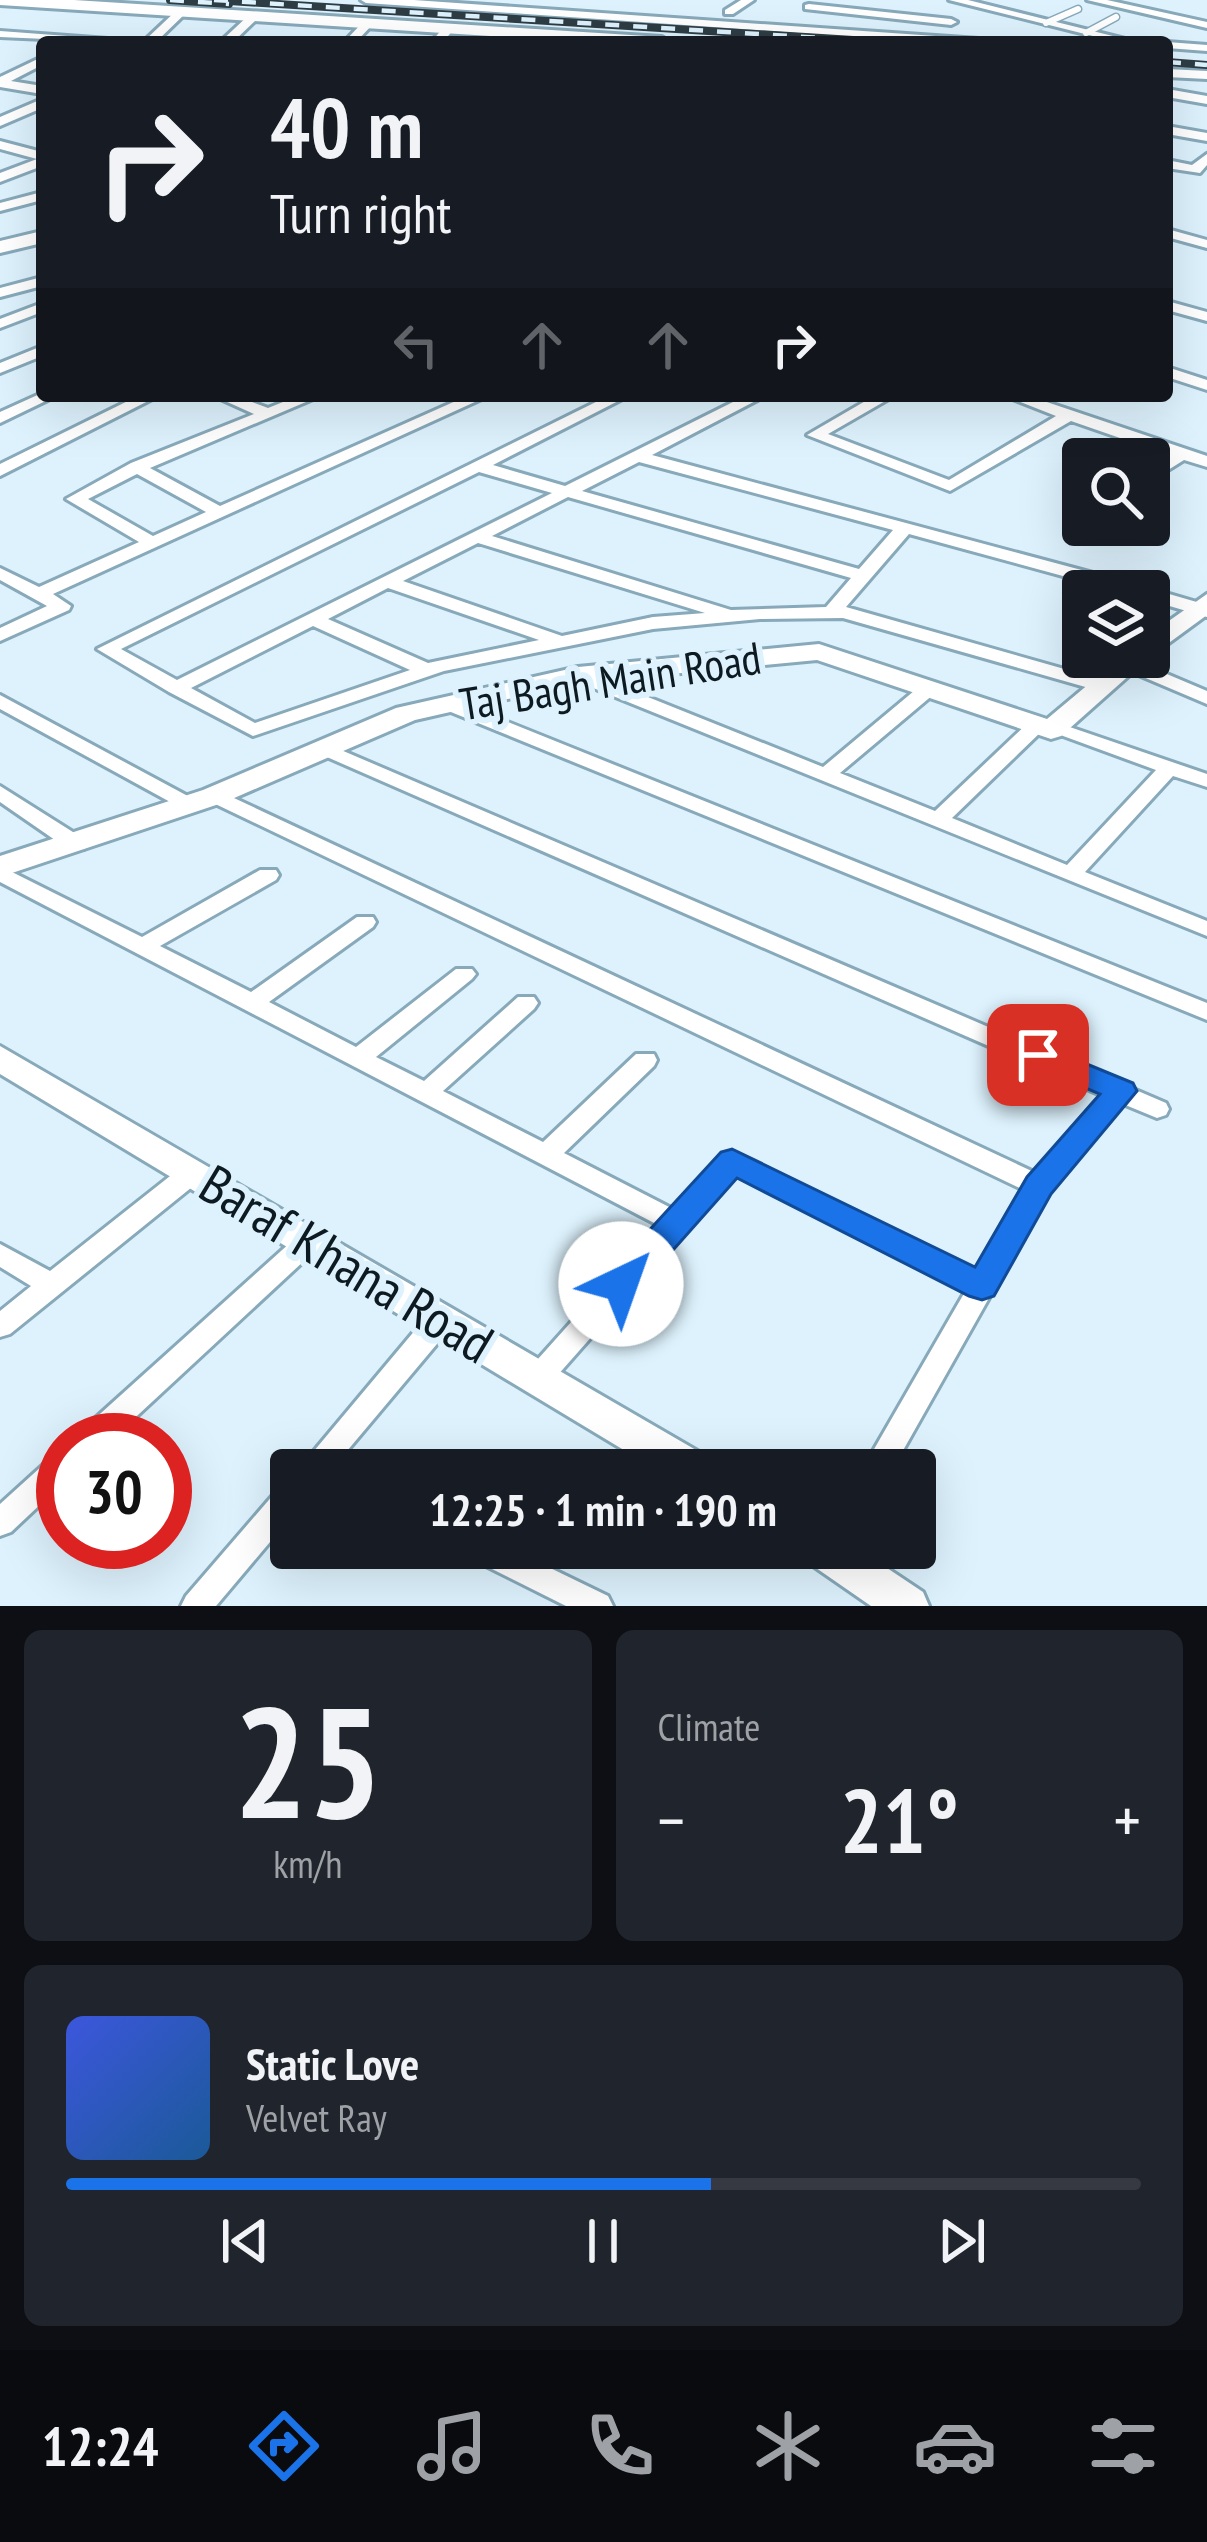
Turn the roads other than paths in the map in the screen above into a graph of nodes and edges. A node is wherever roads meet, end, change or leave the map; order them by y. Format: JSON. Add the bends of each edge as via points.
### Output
{"nodes":[{"id":1,"x":0,"y":0,"type":"edge"},
{"id":2,"x":366,"y":0,"type":"edge"},
{"id":3,"x":608,"y":0,"type":"edge"},
{"id":4,"x":748,"y":0,"type":"edge"},
{"id":5,"x":906,"y":0,"type":"edge"},
{"id":6,"x":954,"y":0,"type":"edge"},
{"id":7,"x":1039,"y":0,"type":"edge"},
{"id":8,"x":1092,"y":0,"type":"edge"},
{"id":9,"x":429,"y":2,"type":"edge"},
{"id":10,"x":815,"y":3,"type":"edge"},
{"id":11,"x":1078,"y":9,"type":"dead end"},
{"id":12,"x":181,"y":12,"type":"junction"},
{"id":13,"x":729,"y":12,"type":"dead end"},
{"id":14,"x":881,"y":14,"type":"junction"},
{"id":15,"x":1007,"y":14,"type":"junction"},
{"id":16,"x":598,"y":15,"type":"junction"},
{"id":17,"x":253,"y":16,"type":"junction"},
{"id":18,"x":1116,"y":17,"type":"dead end"},
{"id":19,"x":951,"y":22,"type":"dead end"},
{"id":20,"x":1046,"y":23,"type":"junction"},
{"id":21,"x":367,"y":24,"type":"junction"},
{"id":22,"x":1207,"y":25,"type":"edge"},
{"id":23,"x":785,"y":28,"type":"junction"},
{"id":24,"x":1086,"y":33,"type":"junction"},
{"id":25,"x":0,"y":34,"type":"edge"},
{"id":26,"x":17,"y":35,"type":"junction"},
{"id":27,"x":442,"y":35,"type":"edge"},
{"id":28,"x":155,"y":36,"type":"edge"},
{"id":29,"x":232,"y":36,"type":"edge"},
{"id":30,"x":356,"y":36,"type":"edge"},
{"id":31,"x":475,"y":36,"type":"edge"},
{"id":32,"x":896,"y":36,"type":"edge"},
{"id":33,"x":1101,"y":36,"type":"edge"},
{"id":34,"x":36,"y":37,"type":"edge"},
{"id":35,"x":0,"y":44,"type":"edge"},
{"id":36,"x":1173,"y":45,"type":"edge"},
{"id":37,"x":1207,"y":48,"type":"edge"},
{"id":38,"x":36,"y":63,"type":"edge"},
{"id":39,"x":1173,"y":73,"type":"edge"},
{"id":40,"x":1207,"y":75,"type":"edge"},
{"id":41,"x":0,"y":83,"type":"edge"},
{"id":42,"x":36,"y":89,"type":"edge"},
{"id":43,"x":1173,"y":94,"type":"edge"},
{"id":44,"x":1207,"y":100,"type":"edge"},
{"id":45,"x":36,"y":107,"type":"edge"},
{"id":46,"x":0,"y":122,"type":"edge"},
{"id":47,"x":1173,"y":131,"type":"edge"},
{"id":48,"x":1207,"y":136,"type":"edge"},
{"id":49,"x":0,"y":145,"type":"edge"},
{"id":50,"x":36,"y":145,"type":"edge"},
{"id":51,"x":22,"y":151,"type":"junction"},
{"id":52,"x":36,"y":156,"type":"edge"},
{"id":53,"x":1207,"y":158,"type":"edge"},
{"id":54,"x":36,"y":161,"type":"edge"},
{"id":55,"x":1201,"y":171,"type":"edge"},
{"id":56,"x":0,"y":178,"type":"edge"},
{"id":57,"x":36,"y":198,"type":"edge"},
{"id":58,"x":0,"y":207,"type":"edge"},
{"id":59,"x":1173,"y":235,"type":"edge"},
{"id":60,"x":36,"y":239,"type":"edge"},
{"id":61,"x":1207,"y":244,"type":"edge"},
{"id":62,"x":0,"y":247,"type":"edge"},
{"id":63,"x":36,"y":283,"type":"edge"},
{"id":64,"x":0,"y":293,"type":"edge"},
{"id":65,"x":1173,"y":306,"type":"edge"},
{"id":66,"x":36,"y":310,"type":"edge"},
{"id":67,"x":1207,"y":316,"type":"edge"},
{"id":68,"x":4,"y":319,"type":"edge"},
{"id":69,"x":36,"y":353,"type":"edge"},
{"id":70,"x":0,"y":368,"type":"edge"},
{"id":71,"x":1173,"y":374,"type":"edge"},
{"id":72,"x":1207,"y":385,"type":"edge"},
{"id":73,"x":36,"y":402,"type":"edge"},
{"id":74,"x":138,"y":402,"type":"edge"},
{"id":75,"x":238,"y":402,"type":"edge"},
{"id":76,"x":298,"y":402,"type":"edge"},
{"id":77,"x":467,"y":402,"type":"edge"},
{"id":78,"x":608,"y":402,"type":"edge"},
{"id":79,"x":745,"y":402,"type":"edge"},
{"id":80,"x":875,"y":402,"type":"edge"},
{"id":81,"x":1031,"y":402,"type":"edge"},
{"id":82,"x":269,"y":414,"type":"junction"},
{"id":83,"x":1069,"y":415,"type":"junction"},
{"id":84,"x":0,"y":418,"type":"edge"},
{"id":85,"x":1181,"y":454,"type":"junction"},
{"id":86,"x":637,"y":456,"type":"junction"},
{"id":87,"x":1170,"y":462,"type":"edge"},
{"id":88,"x":1207,"y":463,"type":"edge"},
{"id":89,"x":477,"y":466,"type":"junction"},
{"id":90,"x":137,"y":467,"type":"junction"},
{"id":91,"x":0,"y":471,"type":"edge"},
{"id":92,"x":566,"y":492,"type":"junction"},
{"id":93,"x":220,"y":513,"type":"junction"},
{"id":94,"x":905,"y":528,"type":"junction"},
{"id":95,"x":477,"y":537,"type":"junction"},
{"id":96,"x":153,"y":543,"type":"junction"},
{"id":97,"x":1062,"y":570,"type":"edge"},
{"id":98,"x":0,"y":573,"type":"edge"},
{"id":99,"x":863,"y":576,"type":"junction"},
{"id":100,"x":387,"y":582,"type":"junction"},
{"id":101,"x":38,"y":594,"type":"junction"},
{"id":102,"x":1170,"y":599,"type":"edge"},
{"id":103,"x":1204,"y":606,"type":"edge"},
{"id":104,"x":831,"y":612,"type":"junction"},
{"id":105,"x":735,"y":615,"type":"junction"},
{"id":106,"x":312,"y":619,"type":"junction"},
{"id":107,"x":1170,"y":632,"type":"edge"},
{"id":108,"x":0,"y":635,"type":"edge"},
{"id":109,"x":561,"y":641,"type":"junction"},
{"id":110,"x":427,"y":670,"type":"junction"},
{"id":111,"x":578,"y":675,"type":"junction"},
{"id":112,"x":1170,"y":675,"type":"edge"},
{"id":113,"x":1113,"y":678,"type":"edge"},
{"id":114,"x":1103,"y":686,"type":"junction"},
{"id":115,"x":176,"y":688,"type":"junction"},
{"id":116,"x":927,"y":690,"type":"junction"},
{"id":117,"x":1207,"y":698,"type":"edge"},
{"id":118,"x":0,"y":701,"type":"edge"},
{"id":119,"x":448,"y":704,"type":"junction"},
{"id":120,"x":1046,"y":726,"type":"junction"},
{"id":121,"x":327,"y":750,"type":"junction"},
{"id":122,"x":1168,"y":768,"type":"junction"},
{"id":123,"x":826,"y":775,"type":"junction"},
{"id":124,"x":1207,"y":781,"type":"edge"},
{"id":125,"x":0,"y":792,"type":"edge"},
{"id":126,"x":202,"y":801,"type":"junction"},
{"id":127,"x":938,"y":820,"type":"junction"},
{"id":128,"x":76,"y":844,"type":"junction"},
{"id":129,"x":0,"y":870,"type":"edge"},
{"id":130,"x":1071,"y":874,"type":"junction"},
{"id":131,"x":268,"y":875,"type":"dead end"},
{"id":132,"x":364,"y":922,"type":"dead end"},
{"id":133,"x":1207,"y":928,"type":"edge"},
{"id":134,"x":142,"y":947,"type":"junction"},
{"id":135,"x":464,"y":974,"type":"dead end"},
{"id":136,"x":252,"y":1003,"type":"junction"},
{"id":137,"x":526,"y":1003,"type":"dead end"},
{"id":138,"x":1207,"y":1012,"type":"edge"},
{"id":139,"x":0,"y":1058,"type":"edge"},
{"id":140,"x":358,"y":1058,"type":"junction"},
{"id":141,"x":645,"y":1060,"type":"dead end"},
{"id":142,"x":1121,"y":1091,"type":"junction"},
{"id":143,"x":426,"y":1093,"type":"junction"},
{"id":144,"x":1157,"y":1109,"type":"dead end"},
{"id":145,"x":546,"y":1155,"type":"junction"},
{"id":146,"x":193,"y":1172,"type":"junction"},
{"id":147,"x":1039,"y":1186,"type":"junction"},
{"id":148,"x":676,"y":1222,"type":"junction"},
{"id":149,"x":310,"y":1240,"type":"junction"},
{"id":150,"x":0,"y":1254,"type":"edge"},
{"id":151,"x":51,"y":1285,"type":"junction"},
{"id":152,"x":982,"y":1286,"type":"junction"},
{"id":153,"x":442,"y":1318,"type":"junction"},
{"id":154,"x":0,"y":1326,"type":"edge"},
{"id":155,"x":538,"y":1377,"type":"junction"},
{"id":156,"x":121,"y":1413,"type":"edge"},
{"id":157,"x":333,"y":1449,"type":"edge"},
{"id":158,"x":658,"y":1449,"type":"edge"},
{"id":159,"x":889,"y":1449,"type":"edge"},
{"id":160,"x":36,"y":1490,"type":"edge"},
{"id":161,"x":270,"y":1521,"type":"edge"},
{"id":162,"x":0,"y":1523,"type":"edge"},
{"id":163,"x":522,"y":1569,"type":"edge"},
{"id":164,"x":850,"y":1569,"type":"edge"},
{"id":165,"x":889,"y":1602,"type":"edge"},
{"id":166,"x":197,"y":1606,"type":"edge"},
{"id":167,"x":597,"y":1606,"type":"edge"}],
"edges":[{"from":1,"to":12,"type":"street"},
{"from":2,"to":9,"type":"street"},
{"from":3,"to":16,"type":"street"},
{"from":4,"to":13,"type":"street"},
{"from":5,"to":14,"type":"street"},
{"from":6,"to":15,"type":"street"},
{"from":7,"to":15,"type":"street"},
{"from":8,"to":22,"type":"street"},
{"from":9,"to":16,"type":"street"},
{"from":10,"to":14,"type":"street"},
{"from":10,"to":23,"type":"street"},
{"from":11,"to":20,"type":"lane"},
{"from":12,"to":17,"type":"street"},
{"from":12,"to":28,"type":"street"},
{"from":14,"to":19,"type":"street"},
{"from":15,"to":20,"type":"street"},
{"from":16,"to":23,"type":"street"},
{"from":17,"to":21,"type":"street"},
{"from":17,"to":29,"type":"street"},
{"from":18,"to":24,"type":"lane"},
{"from":20,"to":24,"type":"street"},
{"from":21,"to":27,"type":"street"},
{"from":21,"to":30,"type":"street"},
{"from":23,"to":32,"type":"street"},
{"from":24,"to":33,"type":"street"},
{"from":25,"to":26,"type":"street"},
{"from":26,"to":34,"type":"street"},
{"from":26,"to":35,"type":"street"},
{"from":27,"to":31,"type":"street"},
{"from":36,"to":37,"type":"street"},
{"from":38,"to":41,"type":"street"},
{"from":39,"to":40,"type":"street"},
{"from":41,"to":42,"type":"street"},
{"from":43,"to":44,"type":"street"},
{"from":45,"to":46,"type":"street"},
{"from":47,"to":48,"type":"street"},
{"from":49,"to":51,"type":"street"},
{"from":50,"to":51,"type":"street"},
{"from":51,"to":52,"type":"street"},
{"from":53,"to":55,"type":"street"},
{"from":54,"to":56,"type":"street"},
{"from":57,"to":58,"type":"street"},
{"from":59,"to":61,"type":"street"},
{"from":60,"to":62,"type":"street"},
{"from":63,"to":64,"type":"street"},
{"from":65,"to":67,"type":"street"},
{"from":66,"to":68,"type":"street"},
{"from":69,"to":70,"type":"street"},
{"from":71,"to":72,"type":"street"},
{"from":73,"to":84,"type":"street"},
{"from":74,"to":91,"type":"street"},
{"from":75,"to":82,"type":"street"},
{"from":76,"to":82,"type":"street"},
{"from":77,"to":93,"type":"street"},
{"from":78,"to":89,"type":"street"},
{"from":79,"to":86,"type":"street"},
{"from":80,"to":83,"type":"street","via":[[815,435],[950,486]]},
{"from":81,"to":83,"type":"street"},
{"from":82,"to":90,"type":"street"},
{"from":83,"to":85,"type":"street"},
{"from":85,"to":87,"type":"street"},
{"from":85,"to":88,"type":"street"},
{"from":86,"to":92,"type":"street"},
{"from":86,"to":94,"type":"street"},
{"from":89,"to":92,"type":"street"},
{"from":89,"to":115,"type":"street","via":[[107,650]]},
{"from":90,"to":93,"type":"street"},
{"from":90,"to":96,"type":"street","via":[[75,499]]},
{"from":92,"to":95,"type":"street"},
{"from":92,"to":99,"type":"street"},
{"from":93,"to":96,"type":"street"},
{"from":94,"to":97,"type":"street"},
{"from":94,"to":99,"type":"street"},
{"from":95,"to":100,"type":"street"},
{"from":95,"to":105,"type":"street"},
{"from":96,"to":101,"type":"street"},
{"from":98,"to":101,"type":"street"},
{"from":99,"to":104,"type":"street"},
{"from":100,"to":106,"type":"street"},
{"from":100,"to":109,"type":"street"},
{"from":101,"to":108,"type":"street","via":[[62,606]]},
{"from":102,"to":103,"type":"street"},
{"from":103,"to":107,"type":"street"},
{"from":104,"to":105,"type":"street"},
{"from":104,"to":114,"type":"street"},
{"from":105,"to":109,"type":"street"},
{"from":106,"to":110,"type":"street"},
{"from":106,"to":115,"type":"street"},
{"from":109,"to":110,"type":"street"},
{"from":110,"to":115,"type":"street","via":[[253,730]]},
{"from":111,"to":116,"type":"street","name":"Taj Bagh Main Road","via":[[819,652]]},
{"from":111,"to":119,"type":"street","name":"Taj Bagh Main Road"},
{"from":111,"to":123,"type":"street"},
{"from":112,"to":117,"type":"street"},
{"from":113,"to":114,"type":"street"},
{"from":114,"to":120,"type":"street"},
{"from":116,"to":120,"type":"street","name":"Taj Bagh Main Road"},
{"from":116,"to":123,"type":"street"},
{"from":118,"to":126,"type":"street"},
{"from":119,"to":121,"type":"street","name":"Taj Bagh Main Road"},
{"from":119,"to":138,"type":"street"},
{"from":120,"to":122,"type":"street"},
{"from":120,"to":127,"type":"street"},
{"from":121,"to":126,"type":"street","name":"Taj Bagh Main Road"},
{"from":121,"to":142,"type":"street"},
{"from":122,"to":124,"type":"street"},
{"from":122,"to":130,"type":"street"},
{"from":123,"to":127,"type":"street"},
{"from":125,"to":128,"type":"street"},
{"from":126,"to":128,"type":"street","name":"Taj Bagh Main Road"},
{"from":126,"to":147,"type":"street"},
{"from":127,"to":130,"type":"street"},
{"from":128,"to":129,"type":"street","name":"Taj Bagh Main Road"},
{"from":129,"to":134,"type":"street"},
{"from":130,"to":133,"type":"street"},
{"from":131,"to":134,"type":"street"},
{"from":132,"to":136,"type":"street"},
{"from":134,"to":136,"type":"street"},
{"from":135,"to":140,"type":"street"},
{"from":136,"to":140,"type":"street"},
{"from":137,"to":143,"type":"street"},
{"from":139,"to":146,"type":"street","name":"Baraf Khana Road"},
{"from":140,"to":143,"type":"street"},
{"from":141,"to":145,"type":"street"},
{"from":142,"to":144,"type":"street"},
{"from":142,"to":147,"type":"street"},
{"from":143,"to":145,"type":"street"},
{"from":145,"to":148,"type":"street"},
{"from":146,"to":149,"type":"street","name":"Baraf Khana Road"},
{"from":146,"to":151,"type":"street"},
{"from":147,"to":152,"type":"street"},
{"from":148,"to":152,"type":"street","via":[[732,1161]]},
{"from":148,"to":155,"type":"street"},
{"from":149,"to":153,"type":"street","name":"Baraf Khana Road"},
{"from":149,"to":156,"type":"street"},
{"from":150,"to":151,"type":"street"},
{"from":151,"to":154,"type":"street"},
{"from":152,"to":159,"type":"street"},
{"from":153,"to":155,"type":"street","name":"Baraf Khana Road"},
{"from":153,"to":157,"type":"street"},
{"from":155,"to":158,"type":"street","name":"Baraf Khana Road"},
{"from":160,"to":162,"type":"street"},
{"from":161,"to":166,"type":"street"},
{"from":163,"to":167,"type":"street"},
{"from":164,"to":165,"type":"street"}]}
